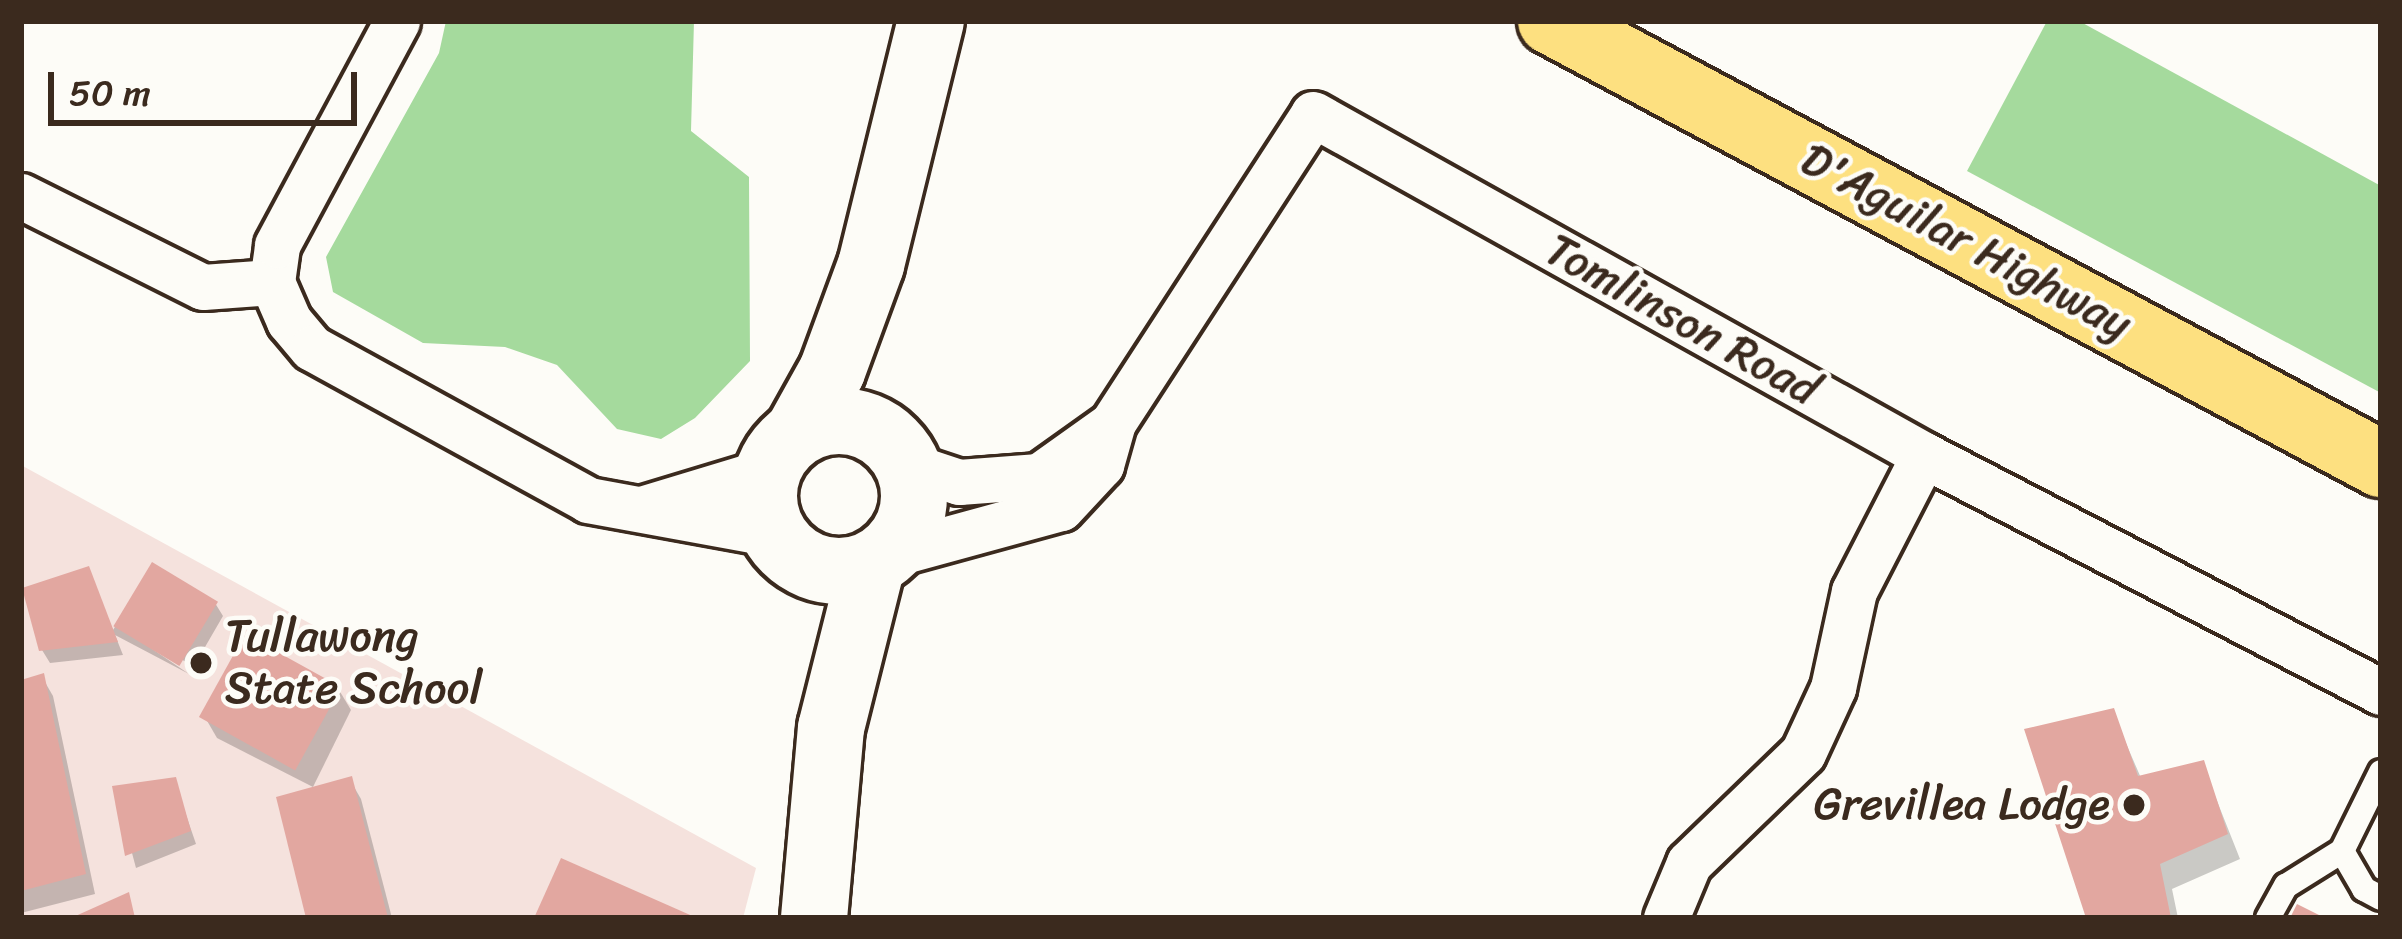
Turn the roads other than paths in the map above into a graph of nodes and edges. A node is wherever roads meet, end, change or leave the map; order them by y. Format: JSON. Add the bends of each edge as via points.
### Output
{"nodes":[{"id":1,"x":397,"y":21,"type":"edge"},
{"id":2,"x":931,"y":21,"type":"edge"},
{"id":3,"x":1551,"y":21,"type":"edge"},
{"id":4,"x":21,"y":196,"type":"edge"},
{"id":5,"x":871,"y":265,"type":"junction"},
{"id":6,"x":272,"y":282,"type":"junction"},
{"id":7,"x":1112,"y":424,"type":"junction"},
{"id":8,"x":782,"y":451,"type":"junction"},
{"id":9,"x":900,"y":454,"type":"junction"},
{"id":10,"x":1924,"y":455,"type":"junction"},
{"id":11,"x":2381,"y":464,"type":"edge"},
{"id":12,"x":638,"y":510,"type":"junction"},
{"id":13,"x":779,"y":542,"type":"junction"},
{"id":14,"x":878,"y":560,"type":"junction"},
{"id":15,"x":2381,"y":692,"type":"edge"},
{"id":16,"x":831,"y":728,"type":"junction"},
{"id":17,"x":2381,"y":772,"type":"edge"},
{"id":18,"x":2342,"y":851,"type":"junction"},
{"id":19,"x":2373,"y":893,"type":"edge"},
{"id":20,"x":814,"y":918,"type":"edge"},
{"id":21,"x":1666,"y":918,"type":"edge"},
{"id":22,"x":2268,"y":918,"type":"edge"},
{"id":23,"x":2369,"y":918,"type":"edge"}],
"edges":[{"from":1,"to":6,"type":"street","via":[[277,245]]},
{"from":2,"to":5,"type":"main road"},
{"from":3,"to":11,"type":"highway","name":"D'Aguilar Highway"},
{"from":4,"to":6,"type":"street","via":[[203,287]]},
{"from":5,"to":8,"type":"main road","via":[[832,371]]},
{"from":5,"to":9,"type":"main road","via":[[875,374]]},
{"from":6,"to":12,"type":"street","via":[[289,322],[312,348],[549,482]]},
{"from":7,"to":9,"type":"street","name":"Tomlinson Road","via":[[1040,476],[958,482]]},
{"from":7,"to":10,"type":"street","name":"Tomlinson Road","via":[[1313,114]]},
{"from":7,"to":14,"type":"street","name":"Tomlinson Road","via":[[1101,465],[1061,508]]},
{"from":8,"to":9,"type":"main road","via":[[847,421]]},
{"from":8,"to":12,"type":"street"},
{"from":8,"to":13,"type":"main road","via":[[763,503]]},
{"from":9,"to":14,"type":"main road","via":[[913,514]]},
{"from":10,"to":15,"type":"street","name":"Tomlinson Road"},
{"from":10,"to":21,"type":"street","via":[[1854,591],[1833,688],[1803,753],[1689,863]]},
{"from":12,"to":13,"type":"street"},
{"from":13,"to":14,"type":"main road","via":[[826,571]]},
{"from":13,"to":16,"type":"main road","via":[[813,623]]},
{"from":14,"to":16,"type":"main road"},
{"from":16,"to":20,"type":"main road"},
{"from":17,"to":18,"type":"lane"},
{"from":18,"to":19,"type":"lane"},
{"from":18,"to":22,"type":"lane","via":[[2286,886]]},
{"from":19,"to":23,"type":"lane"}]}
